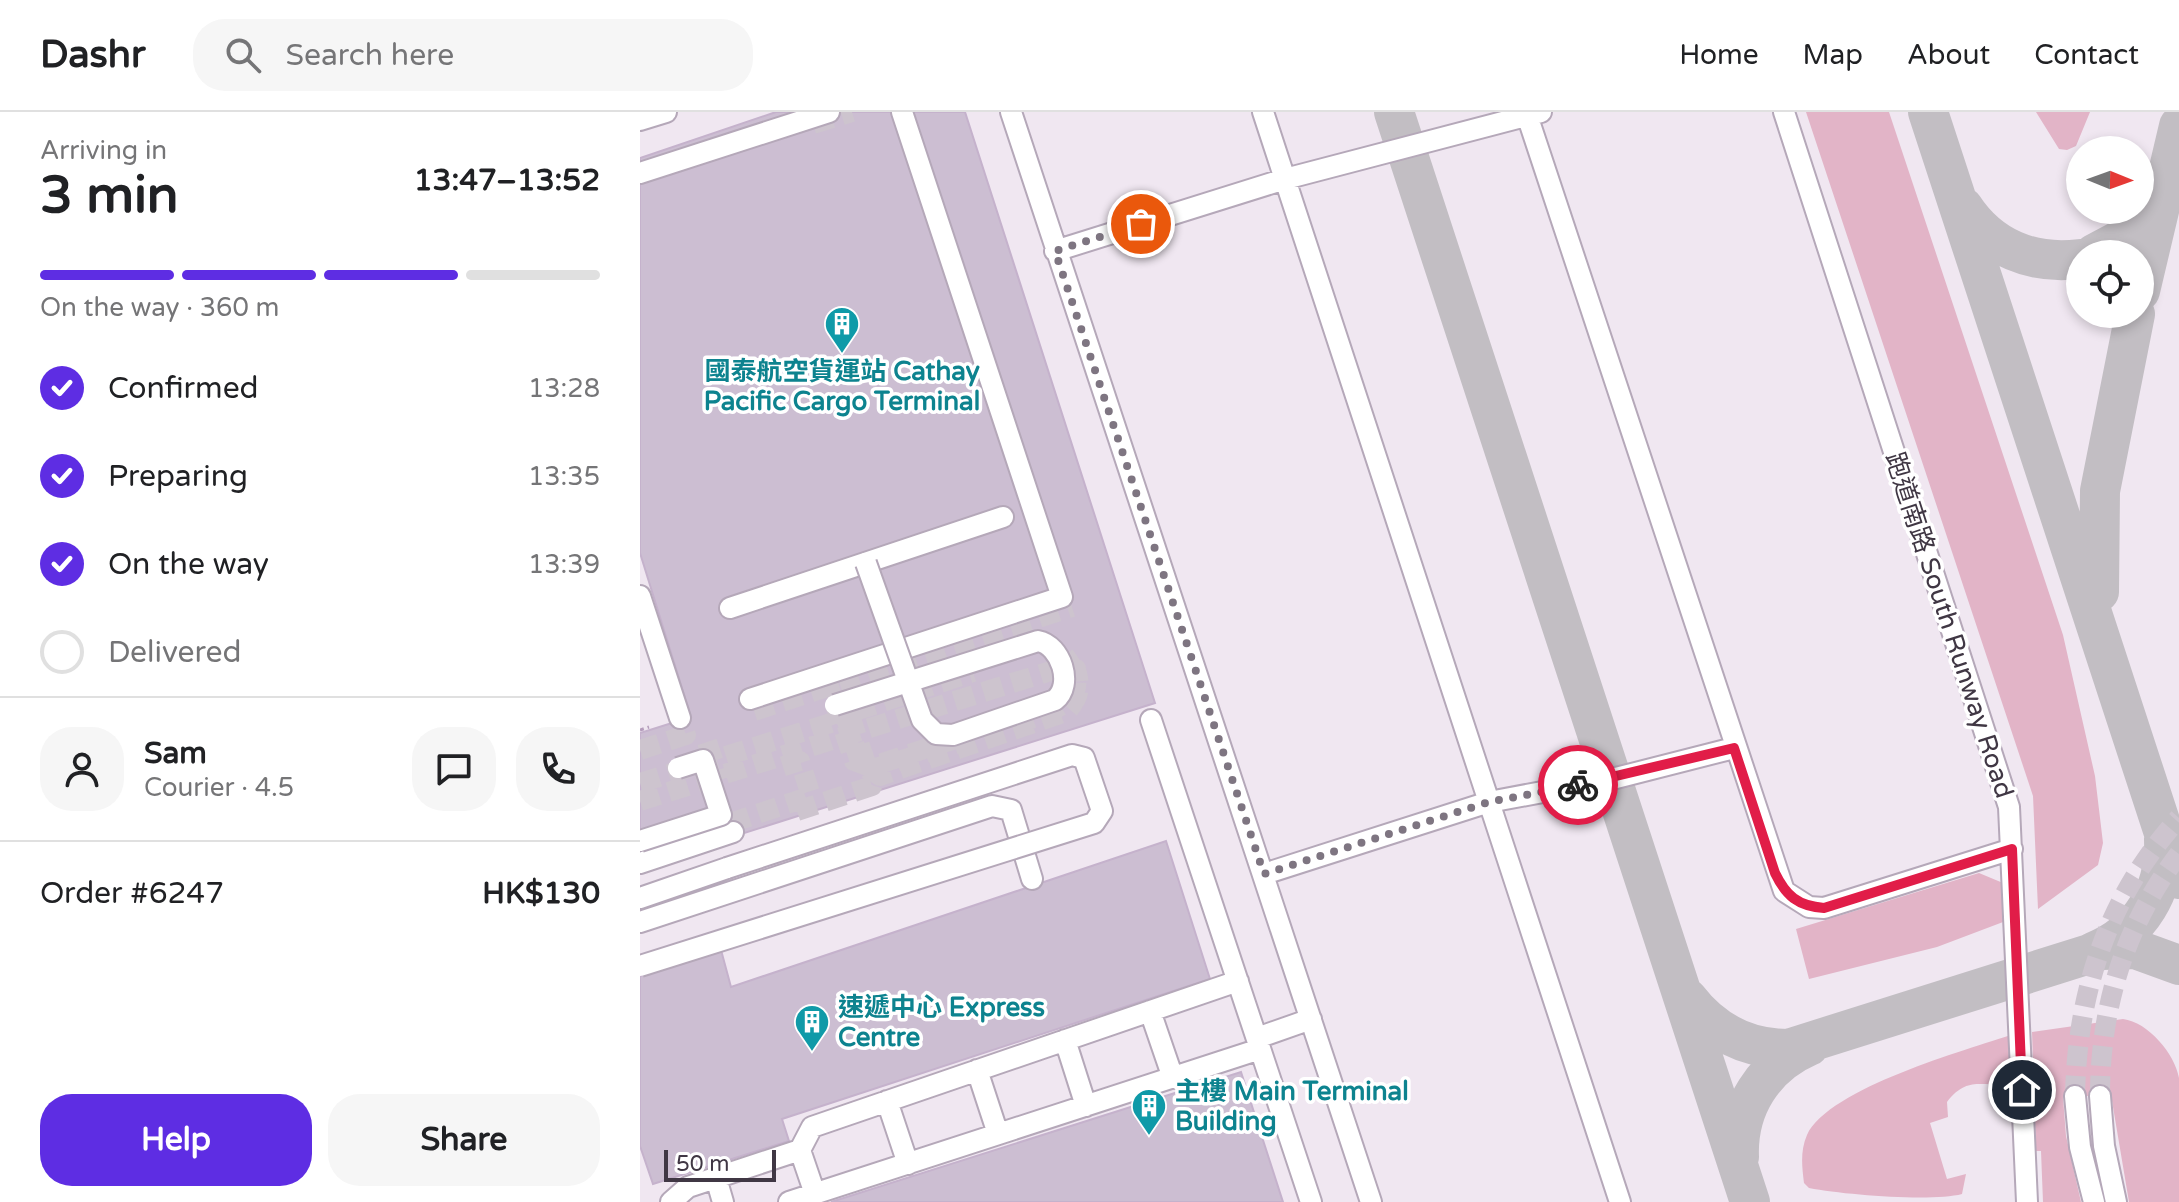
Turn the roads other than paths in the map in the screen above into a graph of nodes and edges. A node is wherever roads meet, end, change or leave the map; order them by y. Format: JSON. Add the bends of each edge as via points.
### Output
{"nodes":[{"id":1,"x":666,"y":112,"type":"edge"},
{"id":2,"x":829,"y":112,"type":"tunnel mouth"},
{"id":3,"x":902,"y":112,"type":"edge"},
{"id":4,"x":1011,"y":112,"type":"edge"},
{"id":5,"x":1263,"y":112,"type":"edge"},
{"id":6,"x":1784,"y":112,"type":"edge"},
{"id":7,"x":1532,"y":113,"type":"edge"},
{"id":8,"x":640,"y":120,"type":"edge"},
{"id":9,"x":640,"y":173,"type":"edge"},
{"id":10,"x":1285,"y":179,"type":"junction"},
{"id":11,"x":1055,"y":251,"type":"junction"},
{"id":12,"x":1003,"y":517,"type":"dead end"},
{"id":13,"x":866,"y":563,"type":"junction"},
{"id":14,"x":640,"y":596,"type":"edge"},
{"id":15,"x":730,"y":608,"type":"dead end"},
{"id":16,"x":646,"y":634,"type":"edge"},
{"id":17,"x":750,"y":699,"type":"dead end"},
{"id":18,"x":835,"y":705,"type":"tunnel mouth"},
{"id":19,"x":680,"y":718,"type":"dead end"},
{"id":20,"x":1151,"y":720,"type":"dead end"},
{"id":21,"x":1734,"y":748,"type":"junction"},
{"id":22,"x":678,"y":768,"type":"dead end"},
{"id":23,"x":1489,"y":802,"type":"junction"},
{"id":24,"x":640,"y":841,"type":"edge"},
{"id":25,"x":2012,"y":849,"type":"junction"},
{"id":26,"x":640,"y":852,"type":"edge"},
{"id":27,"x":640,"y":863,"type":"edge"},
{"id":28,"x":1264,"y":874,"type":"junction"},
{"id":29,"x":1032,"y":879,"type":"dead end"},
{"id":30,"x":690,"y":880,"type":"junction"},
{"id":31,"x":737,"y":890,"type":"junction"},
{"id":32,"x":640,"y":898,"type":"edge"},
{"id":33,"x":640,"y":922,"type":"edge"},
{"id":34,"x":640,"y":966,"type":"edge"},
{"id":35,"x":1238,"y":981,"type":"junction"},
{"id":36,"x":1150,"y":1011,"type":"junction"},
{"id":37,"x":1311,"y":1019,"type":"junction"},
{"id":38,"x":1065,"y":1040,"type":"junction"},
{"id":39,"x":1258,"y":1044,"type":"junction"},
{"id":40,"x":977,"y":1070,"type":"junction"},
{"id":41,"x":1173,"y":1078,"type":"junction"},
{"id":42,"x":2075,"y":1096,"type":"tunnel mouth"},
{"id":43,"x":2100,"y":1096,"type":"tunnel mouth"},
{"id":44,"x":887,"y":1101,"type":"junction"},
{"id":45,"x":1086,"y":1106,"type":"junction"},
{"id":46,"x":998,"y":1134,"type":"junction"},
{"id":47,"x":800,"y":1150,"type":"junction"},
{"id":48,"x":908,"y":1164,"type":"junction"},
{"id":49,"x":716,"y":1178,"type":"junction"},
{"id":50,"x":815,"y":1194,"type":"junction"},
{"id":51,"x":671,"y":1202,"type":"edge"},
{"id":52,"x":723,"y":1202,"type":"edge"},
{"id":53,"x":789,"y":1202,"type":"edge"},
{"id":54,"x":1311,"y":1202,"type":"edge"},
{"id":55,"x":1371,"y":1202,"type":"edge"},
{"id":56,"x":1620,"y":1202,"type":"edge"},
{"id":57,"x":2027,"y":1202,"type":"edge"},
{"id":58,"x":2094,"y":1202,"type":"edge"},
{"id":59,"x":2116,"y":1202,"type":"edge"}],
"edges":[{"from":1,"to":8,"type":"lane"},
{"from":2,"to":9,"type":"lane"},
{"from":3,"to":17,"type":"lane","via":[[1062,597]]},
{"from":4,"to":11,"type":"lane"},
{"from":5,"to":10,"type":"lane"},
{"from":6,"to":25,"type":"lane","name":"跑道南路 South Runway Road","via":[[2006,794]]},
{"from":7,"to":10,"type":"lane"},
{"from":7,"to":21,"type":"lane"},
{"from":10,"to":11,"type":"lane"},
{"from":10,"to":23,"type":"lane"},
{"from":11,"to":28,"type":"lane"},
{"from":12,"to":13,"type":"lane"},
{"from":13,"to":15,"type":"lane"},
{"from":13,"to":18,"type":"lane","bridge":true,"via":[[907,677],[912,692],[922,720],[936,734],[953,735],[1055,700],[1066,684],[1055,651],[1038,641],[915,679],[902,684]]},
{"from":14,"to":16,"type":"lane"},
{"from":16,"to":19,"type":"lane"},
{"from":20,"to":35,"type":"lane"},
{"from":21,"to":23,"type":"lane","via":[[1612,779]]},
{"from":21,"to":25,"type":"lane","via":[[1775,873],[1784,891],[1809,907],[1824,908]]},
{"from":22,"to":24,"type":"lane","bridge":true,"via":[[703,760],[721,815]]},
{"from":23,"to":28,"type":"lane"},
{"from":23,"to":56,"type":"lane"},
{"from":25,"to":57,"type":"lane","name":"跑道南路 South Runway Road"},
{"from":26,"to":27,"type":"lane","via":[[731,828]]},
{"from":28,"to":37,"type":"lane"},
{"from":29,"to":31,"type":"lane","via":[[1011,810],[992,806]]},
{"from":30,"to":31,"type":"lane"},
{"from":30,"to":32,"type":"lane"},
{"from":30,"to":34,"type":"lane","bridge":true,"via":[[1072,755],[1084,758],[1102,811],[1094,823]]},
{"from":31,"to":33,"type":"lane"},
{"from":35,"to":36,"type":"lane"},
{"from":35,"to":39,"type":"lane"},
{"from":36,"to":38,"type":"lane"},
{"from":36,"to":41,"type":"lane"},
{"from":37,"to":39,"type":"lane"},
{"from":37,"to":55,"type":"lane"},
{"from":38,"to":40,"type":"lane"},
{"from":38,"to":45,"type":"lane"},
{"from":39,"to":41,"type":"lane"},
{"from":39,"to":54,"type":"lane"},
{"from":40,"to":44,"type":"lane"},
{"from":40,"to":46,"type":"lane"},
{"from":41,"to":45,"type":"lane"},
{"from":42,"to":58,"type":"lane","via":[[2080,1147]]},
{"from":43,"to":59,"type":"lane"},
{"from":44,"to":47,"type":"lane","via":[[812,1127]]},
{"from":44,"to":48,"type":"lane"},
{"from":45,"to":46,"type":"lane"},
{"from":46,"to":48,"type":"lane"},
{"from":47,"to":49,"type":"lane"},
{"from":47,"to":50,"type":"lane"},
{"from":48,"to":50,"type":"lane"},
{"from":49,"to":51,"type":"lane","via":[[688,1187]]},
{"from":49,"to":52,"type":"lane"},
{"from":50,"to":53,"type":"lane"}]}
